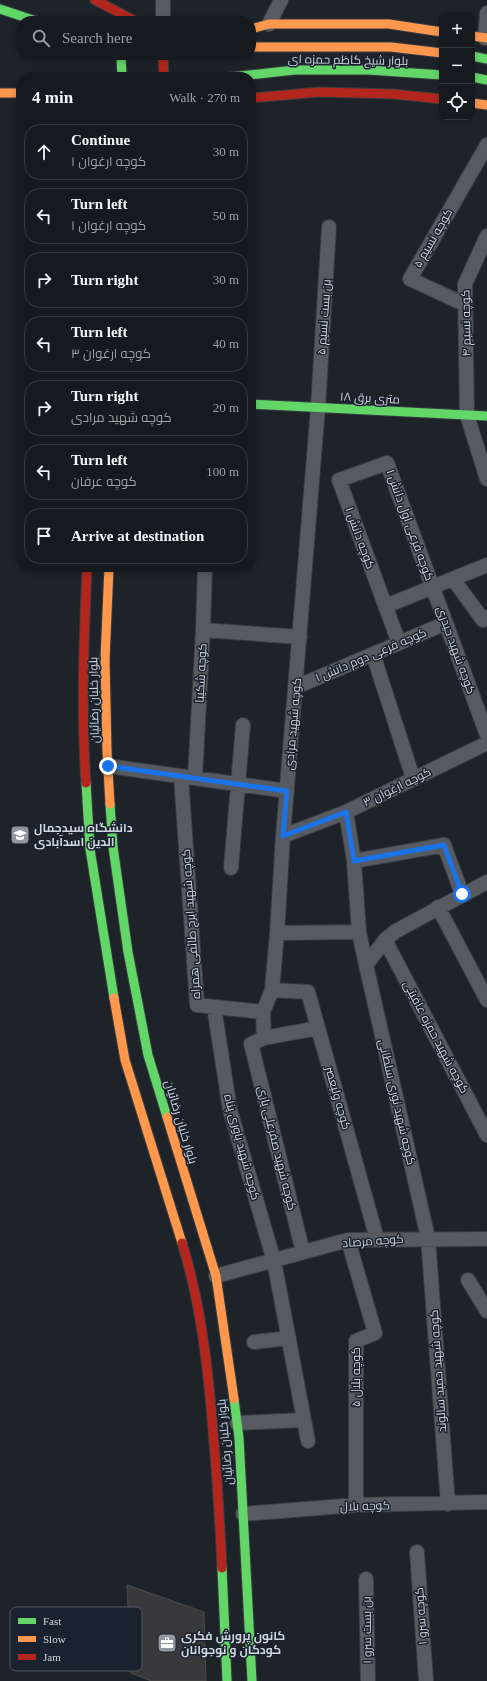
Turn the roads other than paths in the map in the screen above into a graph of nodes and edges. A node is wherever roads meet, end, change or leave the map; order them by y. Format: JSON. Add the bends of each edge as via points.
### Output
{"nodes":[{"id":1,"x":95,"y":0,"type":"edge"},
{"id":2,"x":163,"y":0,"type":"edge"},
{"id":3,"x":281,"y":0,"type":"edge"},
{"id":4,"x":0,"y":9,"type":"edge"},
{"id":5,"x":487,"y":13,"type":"edge"},
{"id":6,"x":21,"y":16,"type":"edge"},
{"id":7,"x":125,"y":16,"type":"edge"},
{"id":8,"x":163,"y":16,"type":"edge"},
{"id":9,"x":269,"y":24,"type":"junction"},
{"id":10,"x":256,"y":28,"type":"edge"},
{"id":11,"x":439,"y":32,"type":"edge"},
{"id":12,"x":481,"y":37,"type":"edge"},
{"id":13,"x":256,"y":47,"type":"edge"},
{"id":14,"x":439,"y":53,"type":"edge"},
{"id":15,"x":475,"y":57,"type":"edge"},
{"id":16,"x":487,"y":59,"type":"edge"},
{"id":17,"x":121,"y":60,"type":"edge"},
{"id":18,"x":163,"y":60,"type":"edge"},
{"id":19,"x":122,"y":72,"type":"edge"},
{"id":20,"x":164,"y":72,"type":"edge"},
{"id":21,"x":256,"y":74,"type":"edge"},
{"id":22,"x":439,"y":75,"type":"edge"},
{"id":23,"x":475,"y":78,"type":"edge"},
{"id":24,"x":487,"y":80,"type":"edge"},
{"id":25,"x":0,"y":93,"type":"edge"},
{"id":26,"x":16,"y":93,"type":"edge"},
{"id":27,"x":256,"y":98,"type":"edge"},
{"id":28,"x":439,"y":99,"type":"edge"},
{"id":29,"x":475,"y":103,"type":"edge"},
{"id":30,"x":487,"y":105,"type":"edge"},
{"id":31,"x":487,"y":145,"type":"edge"},
{"id":32,"x":329,"y":227,"type":"dead end"},
{"id":33,"x":487,"y":236,"type":"edge"},
{"id":34,"x":466,"y":305,"type":"junction"},
{"id":35,"x":256,"y":404,"type":"edge"},
{"id":36,"x":318,"y":407,"type":"junction"},
{"id":37,"x":467,"y":415,"type":"junction"},
{"id":38,"x":487,"y":416,"type":"edge"},
{"id":39,"x":387,"y":463,"type":"joint"},
{"id":40,"x":487,"y":479,"type":"edge"},
{"id":41,"x":487,"y":565,"type":"edge"},
{"id":42,"x":87,"y":572,"type":"edge"},
{"id":43,"x":109,"y":572,"type":"edge"},
{"id":44,"x":205,"y":572,"type":"edge"},
{"id":45,"x":453,"y":579,"type":"junction"},
{"id":46,"x":433,"y":587,"type":"junction"},
{"id":47,"x":386,"y":606,"type":"junction"},
{"id":48,"x":487,"y":617,"type":"edge"},
{"id":49,"x":446,"y":623,"type":"junction"},
{"id":50,"x":203,"y":630,"type":"junction"},
{"id":51,"x":300,"y":636,"type":"junction"},
{"id":52,"x":399,"y":643,"type":"junction"},
{"id":53,"x":373,"y":654,"type":"junction"},
{"id":54,"x":296,"y":686,"type":"junction"},
{"id":55,"x":243,"y":725,"type":"dead end"},
{"id":56,"x":487,"y":735,"type":"edge"},
{"id":57,"x":487,"y":743,"type":"edge"},
{"id":58,"x":108,"y":766,"type":"junction"},
{"id":59,"x":188,"y":777,"type":"junction"},
{"id":60,"x":413,"y":778,"type":"junction"},
{"id":61,"x":237,"y":784,"type":"junction"},
{"id":62,"x":287,"y":791,"type":"junction"},
{"id":63,"x":346,"y":812,"type":"junction"},
{"id":64,"x":283,"y":836,"type":"junction"},
{"id":65,"x":354,"y":861,"type":"junction"},
{"id":66,"x":231,"y":868,"type":"dead end"},
{"id":67,"x":486,"y":886,"type":"edge"},
{"id":68,"x":462,"y":894,"type":"junction"},
{"id":69,"x":438,"y":907,"type":"junction"},
{"id":70,"x":359,"y":932,"type":"junction"},
{"id":71,"x":277,"y":933,"type":"junction"},
{"id":72,"x":385,"y":940,"type":"junction"},
{"id":73,"x":366,"y":965,"type":"junction"},
{"id":74,"x":272,"y":990,"type":"junction"},
{"id":75,"x":487,"y":1000,"type":"edge"},
{"id":76,"x":214,"y":1007,"type":"junction"},
{"id":77,"x":264,"y":1012,"type":"junction"},
{"id":78,"x":318,"y":1028,"type":"junction"},
{"id":79,"x":257,"y":1041,"type":"junction"},
{"id":80,"x":487,"y":1134,"type":"edge"},
{"id":81,"x":428,"y":1238,"type":"junction"},
{"id":82,"x":377,"y":1239,"type":"junction"},
{"id":83,"x":487,"y":1239,"type":"edge"},
{"id":84,"x":348,"y":1240,"type":"junction"},
{"id":85,"x":303,"y":1252,"type":"junction"},
{"id":86,"x":274,"y":1261,"type":"junction"},
{"id":87,"x":205,"y":1280,"type":"junction"},
{"id":88,"x":468,"y":1280,"type":"dead end"},
{"id":89,"x":487,"y":1310,"type":"edge"},
{"id":90,"x":289,"y":1338,"type":"junction"},
{"id":91,"x":254,"y":1342,"type":"dead end"},
{"id":92,"x":304,"y":1420,"type":"junction"},
{"id":93,"x":237,"y":1423,"type":"junction"},
{"id":94,"x":308,"y":1441,"type":"dead end"},
{"id":95,"x":487,"y":1502,"type":"edge"},
{"id":96,"x":448,"y":1504,"type":"junction"},
{"id":97,"x":356,"y":1505,"type":"junction"},
{"id":98,"x":243,"y":1514,"type":"junction"},
{"id":99,"x":417,"y":1552,"type":"dead end"},
{"id":100,"x":366,"y":1578,"type":"dead end"},
{"id":101,"x":227,"y":1681,"type":"edge"},
{"id":102,"x":252,"y":1681,"type":"edge"},
{"id":103,"x":368,"y":1681,"type":"edge"},
{"id":104,"x":426,"y":1681,"type":"edge"}],
"edges":[{"from":1,"to":7,"type":"main road"},
{"from":2,"to":8,"type":"street"},
{"from":3,"to":9,"type":"street"},
{"from":4,"to":6,"type":"main road"},
{"from":5,"to":12,"type":"street"},
{"from":9,"to":10,"type":"main road"},
{"from":9,"to":11,"type":"main road","via":[[389,24]]},
{"from":13,"to":14,"type":"main road","name":"بلوار شیخ کاظم حمزه ای","via":[[391,47]]},
{"from":15,"to":16,"type":"main road"},
{"from":17,"to":19,"type":"main road"},
{"from":18,"to":20,"type":"main road"},
{"from":21,"to":22,"type":"main road","name":"بلوار شیخ کاظم حمزه ای","via":[[295,70],[369,70]]},
{"from":23,"to":24,"type":"main road"},
{"from":25,"to":26,"type":"main road"},
{"from":27,"to":28,"type":"main road","via":[[320,92],[393,94]]},
{"from":29,"to":30,"type":"main road"},
{"from":31,"to":34,"type":"street","name":"کوچه نسیم ۵","via":[[410,279]]},
{"from":32,"to":36,"type":"street","name":"بن بست نسیم ۵"},
{"from":33,"to":34,"type":"street","name":"کوچه نسیم ۴","via":[[466,284]]},
{"from":34,"to":37,"type":"street","name":"کوچه نسیم ۴"},
{"from":35,"to":36,"type":"main road","name":"۱۸ متری برق"},
{"from":36,"to":37,"type":"main road","name":"۱۸ متری برق"},
{"from":36,"to":51,"type":"street","name":"کوچه شهید مرادی"},
{"from":37,"to":38,"type":"main road","name":"۱۸ متری برق"},
{"from":37,"to":40,"type":"street","name":"کوچه نسیم ۴"},
{"from":39,"to":46,"type":"street","name":"کوچه فرعی اول دانش ۱"},
{"from":39,"to":47,"type":"street","name":"کوچه دانش ۱","via":[[339,480]]},
{"from":41,"to":45,"type":"street"},
{"from":42,"to":87,"type":"main road","name":"بلوار خلبان رضائیان","via":[[83,659],[84,752],[90,849],[105,948],[125,1060]]},
{"from":43,"to":58,"type":"main road","name":"بلوار خلبان رضائیان","via":[[105,659]]},
{"from":44,"to":50,"type":"street","name":"کوچه شکیبا"},
{"from":45,"to":46,"type":"street"},
{"from":45,"to":48,"type":"street","via":[[483,620]]},
{"from":46,"to":47,"type":"street"},
{"from":46,"to":49,"type":"street","name":"کوچه شهید حیدری"},
{"from":47,"to":52,"type":"street","name":"کوچه دانش ۱"},
{"from":49,"to":52,"type":"street","name":"کوچه فرعی دوم دانش ۱"},
{"from":49,"to":56,"type":"street","name":"کوچه شهید حیدری"},
{"from":50,"to":51,"type":"street"},
{"from":50,"to":59,"type":"street","name":"کوچه شکیبا"},
{"from":51,"to":54,"type":"street","name":"کوچه شهید مرادی"},
{"from":52,"to":53,"type":"street","name":"کوچه فرعی دوم دانش ۱"},
{"from":53,"to":54,"type":"street","name":"کوچه فرعی دوم دانش ۱"},
{"from":53,"to":60,"type":"street"},
{"from":54,"to":62,"type":"street","name":"کوچه شهید مرادی"},
{"from":55,"to":61,"type":"street"},
{"from":57,"to":60,"type":"street","name":"کوچه ارغوان ۳"},
{"from":58,"to":59,"type":"street"},
{"from":58,"to":87,"type":"main road","name":"بلوار خلبان رضائیان","via":[[113,847],[128,952],[148,1055]]},
{"from":59,"to":61,"type":"street"},
{"from":59,"to":76,"type":"street","name":"کوچه شهید ایرج طائفی همراه","via":[[197,1005]]},
{"from":60,"to":63,"type":"street","name":"کوچه ارغوان ۳"},
{"from":61,"to":62,"type":"street"},
{"from":61,"to":66,"type":"street"},
{"from":62,"to":64,"type":"street","name":"کوچه شهید مرادی"},
{"from":63,"to":64,"type":"street","name":"کوچه ارغوان ۳"},
{"from":63,"to":65,"type":"street","name":"کوچه شهید نوری سلطانی"},
{"from":64,"to":71,"type":"street","name":"کوچه شهید مرادی"},
{"from":65,"to":68,"type":"street","via":[[444,845]]},
{"from":65,"to":70,"type":"street","name":"کوچه شهید نوری سلطانی"},
{"from":67,"to":68,"type":"street"},
{"from":68,"to":69,"type":"street"},
{"from":69,"to":72,"type":"street"},
{"from":69,"to":75,"type":"street"},
{"from":70,"to":71,"type":"street"},
{"from":70,"to":73,"type":"street","name":"کوچه شهید نوری سلطانی"},
{"from":71,"to":74,"type":"street","name":"کوچه شهید مرادی"},
{"from":72,"to":73,"type":"street"},
{"from":72,"to":80,"type":"street","name":"کوچه شهید حمزه عافیتی"},
{"from":73,"to":81,"type":"street","name":"کوچه شهید نوری سلطانی"},
{"from":74,"to":77,"type":"street","name":"کوچه شهید مرادی"},
{"from":74,"to":78,"type":"street","name":"کوچه ولیعصر","via":[[308,992]]},
{"from":76,"to":77,"type":"street","name":"کوچه شهید ایرج طائفی همراه"},
{"from":76,"to":86,"type":"street","name":"کوچه شهید یاوری پناه","via":[[230,1110]]},
{"from":77,"to":79,"type":"street","name":"کوچه شهید مرادی"},
{"from":78,"to":79,"type":"street"},
{"from":78,"to":82,"type":"street","name":"کوچه ولیعصر"},
{"from":79,"to":85,"type":"street","name":"کوچه شهید صفرعلی یاری"},
{"from":81,"to":82,"type":"street","name":"کوچه مرصاد"},
{"from":81,"to":83,"type":"street","name":"کوچه مرصاد"},
{"from":81,"to":96,"type":"street","name":"کوچه شهید حمید سالوند"},
{"from":82,"to":84,"type":"street","name":"کوچه مرصاد"},
{"from":84,"to":85,"type":"street","name":"کوچه مرصاد"},
{"from":84,"to":97,"type":"street","name":"کوچه بلال ۵","via":[[375,1333],[356,1341]]},
{"from":85,"to":86,"type":"street","name":"کوچه مرصاد"},
{"from":86,"to":87,"type":"street","name":"کوچه مرصاد"},
{"from":86,"to":90,"type":"street","name":"کوچه شهید یاوری پناه"},
{"from":87,"to":93,"type":"main road","name":"بلوار خلبان رضائیان","via":[[229,1357]]},
{"from":87,"to":101,"type":"main road","name":"بلوار خلبان رضائیان","via":[[207,1361],[220,1518]]},
{"from":88,"to":89,"type":"street"},
{"from":90,"to":91,"type":"street"},
{"from":90,"to":92,"type":"street","name":"کوچه شهید یاوری پناه"},
{"from":92,"to":93,"type":"street"},
{"from":92,"to":94,"type":"street","name":"کوچه شهید یاوری پناه"},
{"from":93,"to":98,"type":"main road","name":"بلوار خلبان رضائیان"},
{"from":95,"to":96,"type":"street","name":"کوچه بلال"},
{"from":96,"to":97,"type":"street","name":"کوچه بلال"},
{"from":97,"to":98,"type":"street","name":"کوچه بلال"},
{"from":98,"to":102,"type":"main road","name":"بلوار خلبان رضائیان"},
{"from":99,"to":104,"type":"street","name":"کوچه سرو ۱"},
{"from":100,"to":103,"type":"street","name":"بن بست سرو ۱"}]}
